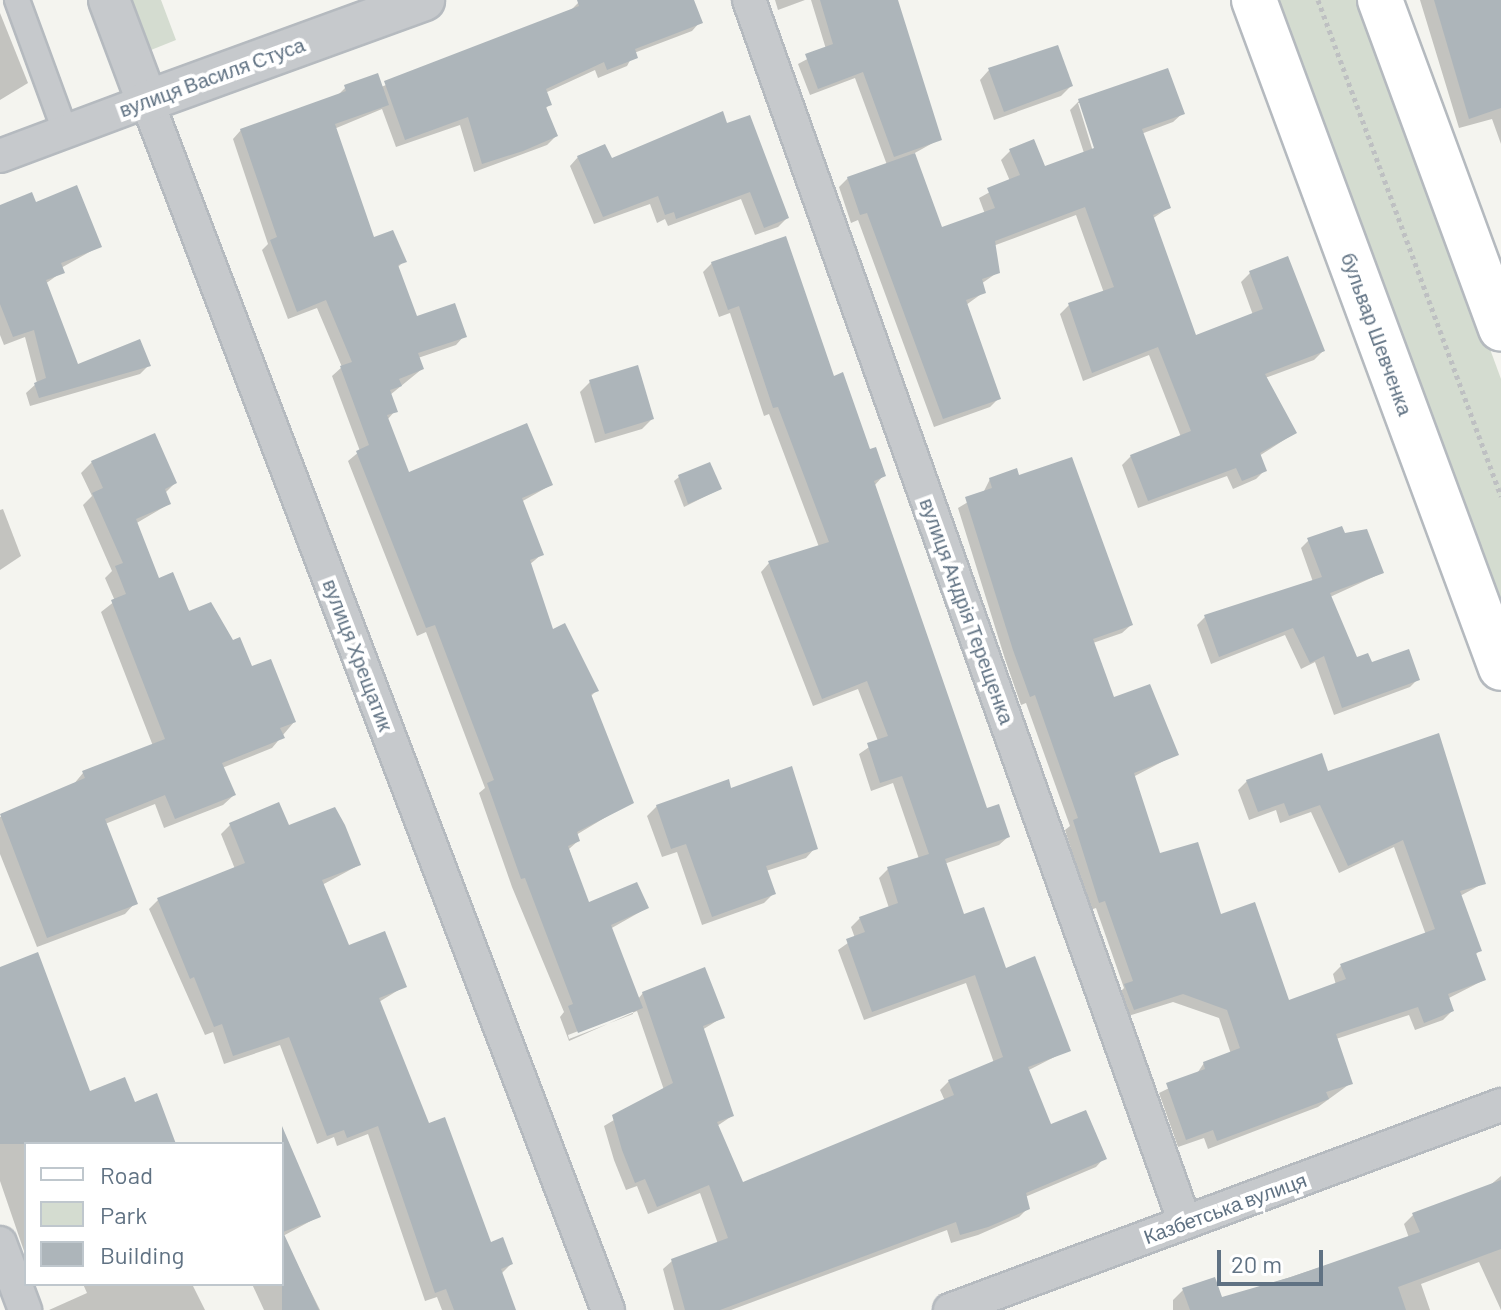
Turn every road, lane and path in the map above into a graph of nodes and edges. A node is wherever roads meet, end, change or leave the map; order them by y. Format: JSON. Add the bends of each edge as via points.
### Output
{"nodes":[{"id":1,"x":17,"y":0,"type":"edge"},
{"id":2,"x":109,"y":0,"type":"edge"},
{"id":3,"x":424,"y":0,"type":"edge"},
{"id":4,"x":749,"y":0,"type":"edge"},
{"id":5,"x":1254,"y":0,"type":"edge"},
{"id":6,"x":1318,"y":0,"type":"edge"},
{"id":7,"x":1380,"y":0,"type":"edge"},
{"id":8,"x":147,"y":101,"type":"junction"},
{"id":9,"x":65,"y":131,"type":"junction"},
{"id":10,"x":0,"y":156,"type":"edge"},
{"id":11,"x":1501,"y":328,"type":"edge"},
{"id":12,"x":1501,"y":496,"type":"edge"},
{"id":13,"x":1501,"y":668,"type":"edge"},
{"id":14,"x":1501,"y":1105,"type":"edge"},
{"id":15,"x":1185,"y":1223,"type":"junction"},
{"id":16,"x":0,"y":1243,"type":"edge"},
{"id":17,"x":1013,"y":1299,"type":"edge"},
{"id":18,"x":25,"y":1310,"type":"edge"},
{"id":19,"x":608,"y":1310,"type":"edge"},
{"id":20,"x":950,"y":1310,"type":"edge"}],
"edges":[{"from":1,"to":9,"type":"street"},
{"from":2,"to":8,"type":"street","name":"вулиця Хрещатик"},
{"from":3,"to":8,"type":"street","name":"вулиця Василя Стуса"},
{"from":4,"to":15,"type":"street","name":"вулиця Андрія Терещенка"},
{"from":5,"to":13,"type":"main road","name":"бульвар Шевченка"},
{"from":6,"to":12,"type":"path"},
{"from":7,"to":11,"type":"main road"},
{"from":8,"to":9,"type":"street","name":"вулиця Василя Стуса"},
{"from":8,"to":19,"type":"street","name":"вулиця Хрещатик"},
{"from":9,"to":10,"type":"street","name":"вулиця Василя Стуса"},
{"from":14,"to":15,"type":"street","name":"Казбетська вулиця"},
{"from":15,"to":17,"type":"street","name":"Казбетська вулиця"},
{"from":16,"to":18,"type":"street"},
{"from":17,"to":20,"type":"street","name":"Казбетська вулиця"}]}
